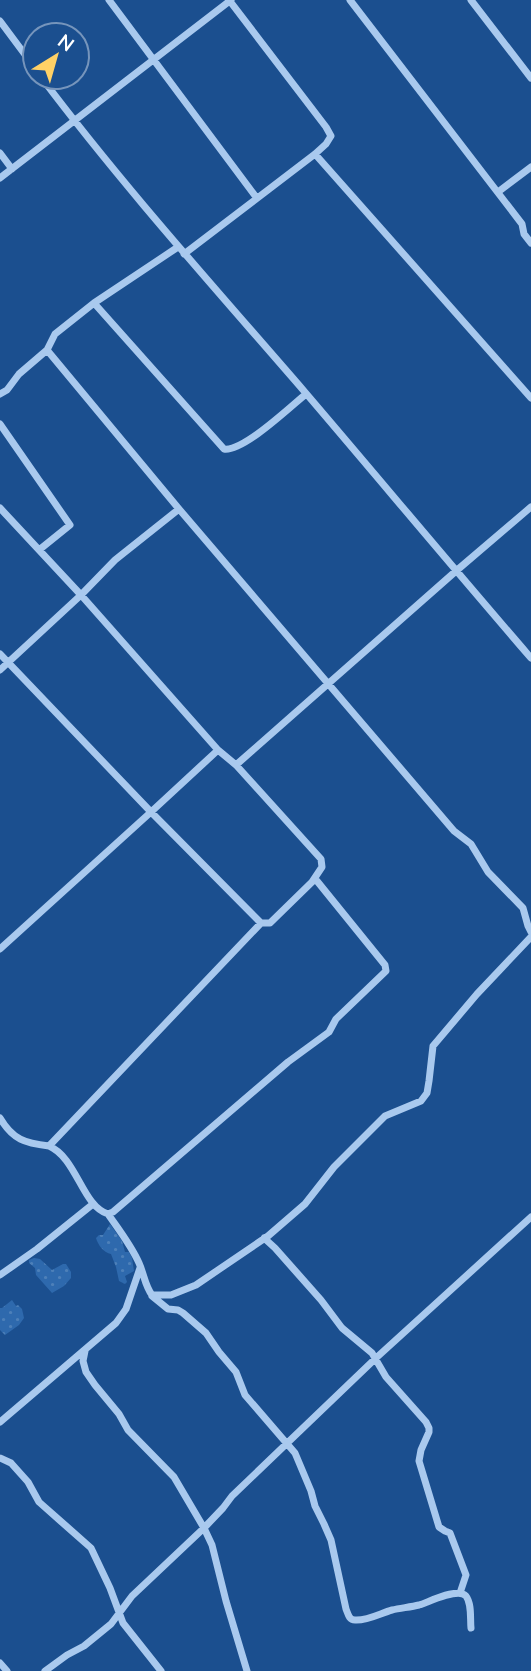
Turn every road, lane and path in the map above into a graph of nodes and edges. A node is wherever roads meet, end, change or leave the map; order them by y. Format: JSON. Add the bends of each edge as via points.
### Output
{"nodes":[{"id":1,"x":109,"y":0,"type":"edge"},
{"id":2,"x":230,"y":0,"type":"edge"},
{"id":3,"x":350,"y":0,"type":"edge"},
{"id":4,"x":471,"y":0,"type":"edge"},
{"id":5,"x":0,"y":21,"type":"edge"},
{"id":6,"x":21,"y":49,"type":"edge"},
{"id":7,"x":153,"y":60,"type":"junction"},
{"id":8,"x":531,"y":78,"type":"edge"},
{"id":9,"x":52,"y":91,"type":"edge"},
{"id":10,"x":74,"y":120,"type":"junction"},
{"id":11,"x":0,"y":153,"type":"edge"},
{"id":12,"x":315,"y":154,"type":"junction"},
{"id":13,"x":531,"y":167,"type":"edge"},
{"id":14,"x":12,"y":169,"type":"junction"},
{"id":15,"x":0,"y":178,"type":"edge"},
{"id":16,"x":498,"y":192,"type":"junction"},
{"id":17,"x":256,"y":197,"type":"junction"},
{"id":18,"x":531,"y":243,"type":"edge"},
{"id":19,"x":178,"y":247,"type":"junction"},
{"id":20,"x":184,"y":254,"type":"junction"},
{"id":21,"x":94,"y":303,"type":"junction"},
{"id":22,"x":47,"y":350,"type":"junction"},
{"id":23,"x":0,"y":394,"type":"edge"},
{"id":24,"x":306,"y":394,"type":"junction"},
{"id":25,"x":531,"y":398,"type":"edge"},
{"id":26,"x":0,"y":424,"type":"edge"},
{"id":27,"x":531,"y":507,"type":"edge"},
{"id":28,"x":0,"y":508,"type":"edge"},
{"id":29,"x":178,"y":509,"type":"junction"},
{"id":30,"x":39,"y":550,"type":"junction"},
{"id":31,"x":456,"y":571,"type":"junction"},
{"id":32,"x":81,"y":595,"type":"junction"},
{"id":33,"x":0,"y":654,"type":"edge"},
{"id":34,"x":531,"y":658,"type":"edge"},
{"id":35,"x":8,"y":663,"type":"junction"},
{"id":36,"x":0,"y":670,"type":"edge"},
{"id":37,"x":328,"y":683,"type":"junction"},
{"id":38,"x":218,"y":750,"type":"junction"},
{"id":39,"x":236,"y":765,"type":"junction"},
{"id":40,"x":151,"y":812,"type":"junction"},
{"id":41,"x":317,"y":881,"type":"dead end"},
{"id":42,"x":261,"y":923,"type":"junction"},
{"id":43,"x":531,"y":932,"type":"edge"},
{"id":44,"x":531,"y":937,"type":"edge"},
{"id":45,"x":0,"y":949,"type":"edge"},
{"id":46,"x":0,"y":1118,"type":"edge"},
{"id":47,"x":49,"y":1146,"type":"junction"},
{"id":48,"x":93,"y":1205,"type":"junction"},
{"id":49,"x":107,"y":1214,"type":"junction"},
{"id":50,"x":531,"y":1217,"type":"edge"},
{"id":51,"x":264,"y":1238,"type":"junction"},
{"id":52,"x":141,"y":1268,"type":"junction"},
{"id":53,"x":0,"y":1275,"type":"edge"},
{"id":54,"x":152,"y":1295,"type":"junction"},
{"id":55,"x":85,"y":1351,"type":"junction"},
{"id":56,"x":376,"y":1358,"type":"junction"},
{"id":57,"x":0,"y":1422,"type":"edge"},
{"id":58,"x":288,"y":1444,"type":"junction"},
{"id":59,"x":0,"y":1458,"type":"edge"},
{"id":60,"x":204,"y":1528,"type":"junction"},
{"id":61,"x":460,"y":1593,"type":"junction"},
{"id":62,"x":119,"y":1613,"type":"junction"},
{"id":63,"x":471,"y":1628,"type":"dead end"},
{"id":64,"x":0,"y":1663,"type":"edge"},
{"id":65,"x":7,"y":1671,"type":"edge"},
{"id":66,"x":45,"y":1671,"type":"edge"},
{"id":67,"x":162,"y":1671,"type":"edge"},
{"id":68,"x":247,"y":1671,"type":"edge"}],
"edges":[{"from":1,"to":7,"type":"street"},
{"from":2,"to":7,"type":"street"},
{"from":2,"to":12,"type":"street","via":[[331,136]]},
{"from":3,"to":16,"type":"street"},
{"from":4,"to":8,"type":"street"},
{"from":5,"to":6,"type":"street"},
{"from":7,"to":10,"type":"street"},
{"from":7,"to":17,"type":"street"},
{"from":9,"to":10,"type":"street"},
{"from":10,"to":14,"type":"street"},
{"from":10,"to":19,"type":"street"},
{"from":11,"to":14,"type":"street"},
{"from":12,"to":17,"type":"street"},
{"from":12,"to":25,"type":"street"},
{"from":13,"to":16,"type":"street"},
{"from":14,"to":15,"type":"street"},
{"from":16,"to":18,"type":"street"},
{"from":17,"to":20,"type":"street"},
{"from":19,"to":20,"type":"street"},
{"from":19,"to":21,"type":"street"},
{"from":20,"to":24,"type":"street"},
{"from":21,"to":22,"type":"street","via":[[55,334]]},
{"from":21,"to":24,"type":"street","via":[[224,449],[242,445]]},
{"from":22,"to":23,"type":"street"},
{"from":22,"to":29,"type":"street"},
{"from":24,"to":31,"type":"street"},
{"from":26,"to":30,"type":"street","via":[[70,525]]},
{"from":27,"to":31,"type":"street"},
{"from":28,"to":30,"type":"street"},
{"from":29,"to":32,"type":"street"},
{"from":29,"to":37,"type":"street"},
{"from":30,"to":32,"type":"street"},
{"from":31,"to":34,"type":"street"},
{"from":31,"to":37,"type":"street"},
{"from":32,"to":35,"type":"street"},
{"from":32,"to":38,"type":"street"},
{"from":33,"to":35,"type":"street"},
{"from":35,"to":36,"type":"street"},
{"from":35,"to":40,"type":"street"},
{"from":37,"to":39,"type":"street"},
{"from":37,"to":43,"type":"street","via":[[454,831],[471,844],[488,872],[523,908]]},
{"from":38,"to":39,"type":"street"},
{"from":38,"to":40,"type":"street"},
{"from":39,"to":42,"type":"street","via":[[321,859],[322,867],[312,882],[270,923]]},
{"from":40,"to":42,"type":"street"},
{"from":40,"to":45,"type":"street"},
{"from":41,"to":49,"type":"street","via":[[386,971],[336,1019],[329,1032]]},
{"from":42,"to":47,"type":"street"},
{"from":44,"to":51,"type":"street","via":[[433,1046],[427,1093],[421,1101],[385,1116],[305,1204]]},
{"from":46,"to":47,"type":"street","via":[[7,1131],[26,1143]]},
{"from":47,"to":48,"type":"street","via":[[77,1174]]},
{"from":48,"to":49,"type":"street"},
{"from":48,"to":53,"type":"street"},
{"from":49,"to":52,"type":"street"},
{"from":50,"to":56,"type":"street"},
{"from":51,"to":54,"type":"street","via":[[196,1285],[171,1295]]},
{"from":51,"to":56,"type":"street","via":[[342,1328]]},
{"from":52,"to":54,"type":"street"},
{"from":52,"to":55,"type":"street","via":[[121,1316]]},
{"from":54,"to":58,"type":"street","via":[[206,1333],[236,1371],[246,1395]]},
{"from":55,"to":57,"type":"street"},
{"from":55,"to":60,"type":"street","via":[[83,1361],[95,1385],[128,1430],[174,1477]]},
{"from":56,"to":58,"type":"street"},
{"from":56,"to":61,"type":"street","via":[[429,1428],[419,1461],[439,1527],[450,1532],[463,1565],[466,1575]]},
{"from":58,"to":60,"type":"street"},
{"from":58,"to":61,"type":"street","via":[[331,1541],[351,1619]]},
{"from":59,"to":62,"type":"street","via":[[11,1463],[29,1482],[39,1502],[91,1548]]},
{"from":60,"to":62,"type":"street"},
{"from":60,"to":68,"type":"street"},
{"from":61,"to":63,"type":"street","via":[[470,1609]]},
{"from":62,"to":66,"type":"street","via":[[84,1646]]},
{"from":62,"to":67,"type":"street"},
{"from":64,"to":65,"type":"street"}]}
